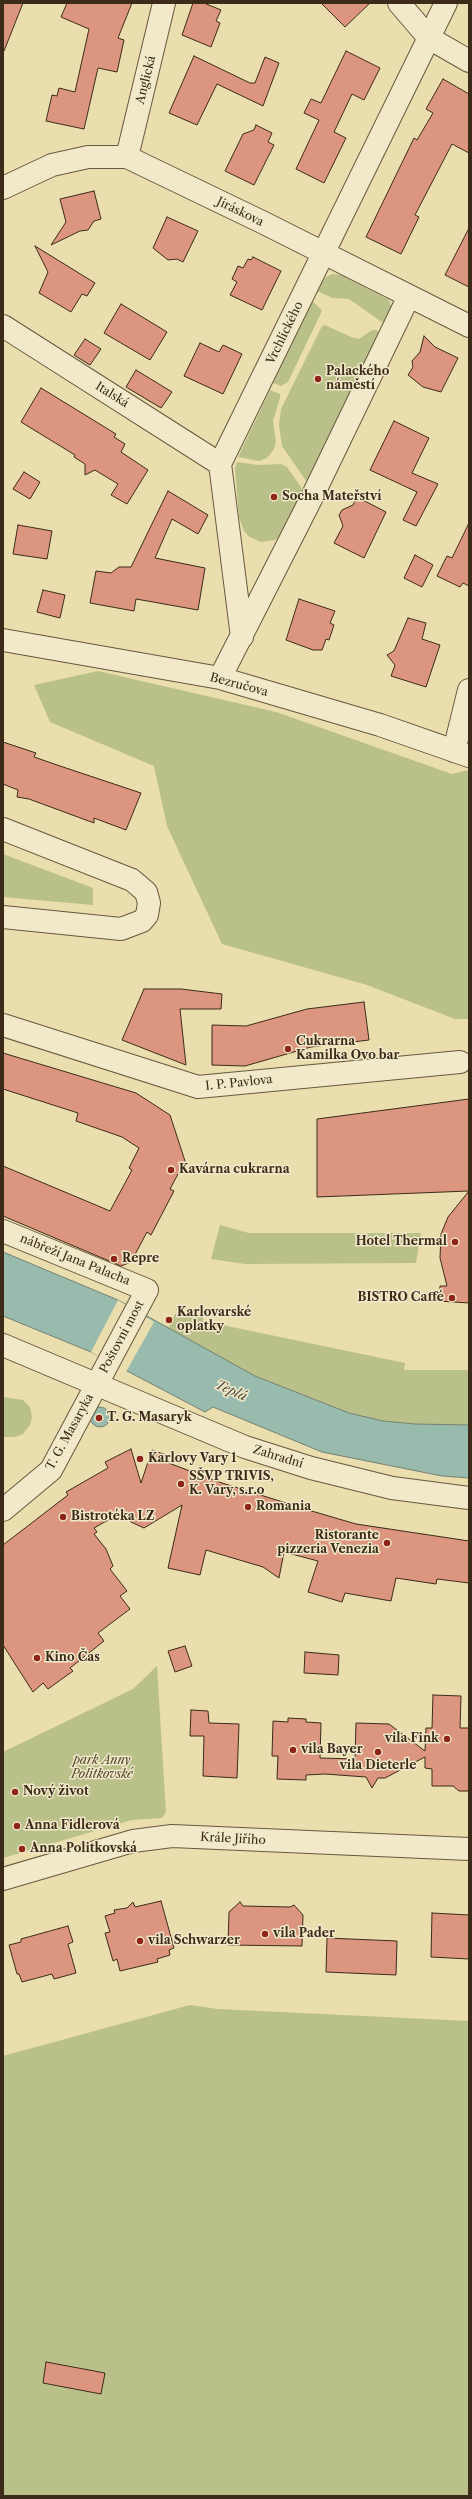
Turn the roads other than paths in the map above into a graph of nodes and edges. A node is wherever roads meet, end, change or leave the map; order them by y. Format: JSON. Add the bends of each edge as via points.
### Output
{"nodes":[{"id":1,"x":164,"y":3,"type":"edge"},
{"id":2,"x":399,"y":3,"type":"edge"},
{"id":3,"x":446,"y":3,"type":"edge"},
{"id":4,"x":429,"y":38,"type":"junction"},
{"id":5,"x":469,"y":61,"type":"edge"},
{"id":6,"x":127,"y":157,"type":"junction"},
{"id":7,"x":3,"y":188,"type":"edge"},
{"id":8,"x":324,"y":253,"type":"junction"},
{"id":9,"x":409,"y":296,"type":"junction"},
{"id":10,"x":3,"y":326,"type":"edge"},
{"id":11,"x":469,"y":326,"type":"edge"},
{"id":12,"x":220,"y":464,"type":"junction"},
{"id":13,"x":242,"y":637,"type":"junction"},
{"id":14,"x":3,"y":640,"type":"edge"},
{"id":15,"x":220,"y":678,"type":"junction"},
{"id":16,"x":469,"y":690,"type":"edge"},
{"id":17,"x":462,"y":753,"type":"edge"},
{"id":18,"x":3,"y":829,"type":"edge"},
{"id":19,"x":3,"y":917,"type":"edge"},
{"id":20,"x":3,"y":1026,"type":"edge"},
{"id":21,"x":460,"y":1062,"type":"dead end"},
{"id":22,"x":3,"y":1231,"type":"edge"},
{"id":23,"x":147,"y":1290,"type":"joint"},
{"id":24,"x":3,"y":1344,"type":"edge"},
{"id":25,"x":97,"y":1384,"type":"junction"},
{"id":26,"x":469,"y":1498,"type":"edge"},
{"id":27,"x":3,"y":1510,"type":"edge"},
{"id":28,"x":469,"y":1849,"type":"edge"},
{"id":29,"x":3,"y":1880,"type":"edge"}],
"edges":[{"from":1,"to":6,"type":"street","name":"Anglická"},
{"from":2,"to":4,"type":"street"},
{"from":3,"to":4,"type":"street","name":"Vrchlického"},
{"from":4,"to":5,"type":"street"},
{"from":4,"to":8,"type":"street","name":"Vrchlického"},
{"from":6,"to":7,"type":"street","name":"Jiráskova","via":[[88,157],[60,164]]},
{"from":6,"to":8,"type":"street","name":"Jiráskova"},
{"from":8,"to":9,"type":"street","name":"Jiráskova"},
{"from":8,"to":12,"type":"street","name":"Vrchlického"},
{"from":9,"to":11,"type":"street","name":"Jiráskova"},
{"from":9,"to":13,"type":"street"},
{"from":10,"to":12,"type":"street","name":"Italská"},
{"from":12,"to":13,"type":"street"},
{"from":13,"to":15,"type":"street"},
{"from":14,"to":15,"type":"street","name":"Bezručova"},
{"from":15,"to":17,"type":"street","name":"Bezručova","via":[[380,725]]},
{"from":16,"to":17,"type":"street"},
{"from":18,"to":19,"type":"street","via":[[132,880],[146,892],[149,903],[147,915],[142,921],[121,929]]},
{"from":20,"to":21,"type":"street","name":"I. P. Pavlova","via":[[198,1087]]},
{"from":22,"to":23,"type":"street","name":"nábřeží Jana Palacha"},
{"from":23,"to":25,"type":"street","name":"Poštovní most","via":[[108,1359]]},
{"from":24,"to":25,"type":"street","name":"Zahradní"},
{"from":25,"to":26,"type":"street","name":"Zahradní","via":[[245,1447],[311,1468],[392,1488]]},
{"from":25,"to":27,"type":"street","name":"T. G. Masaryka","via":[[51,1470]]},
{"from":28,"to":29,"type":"street","name":"Krále Jiřího","via":[[172,1836],[133,1841]]}]}
